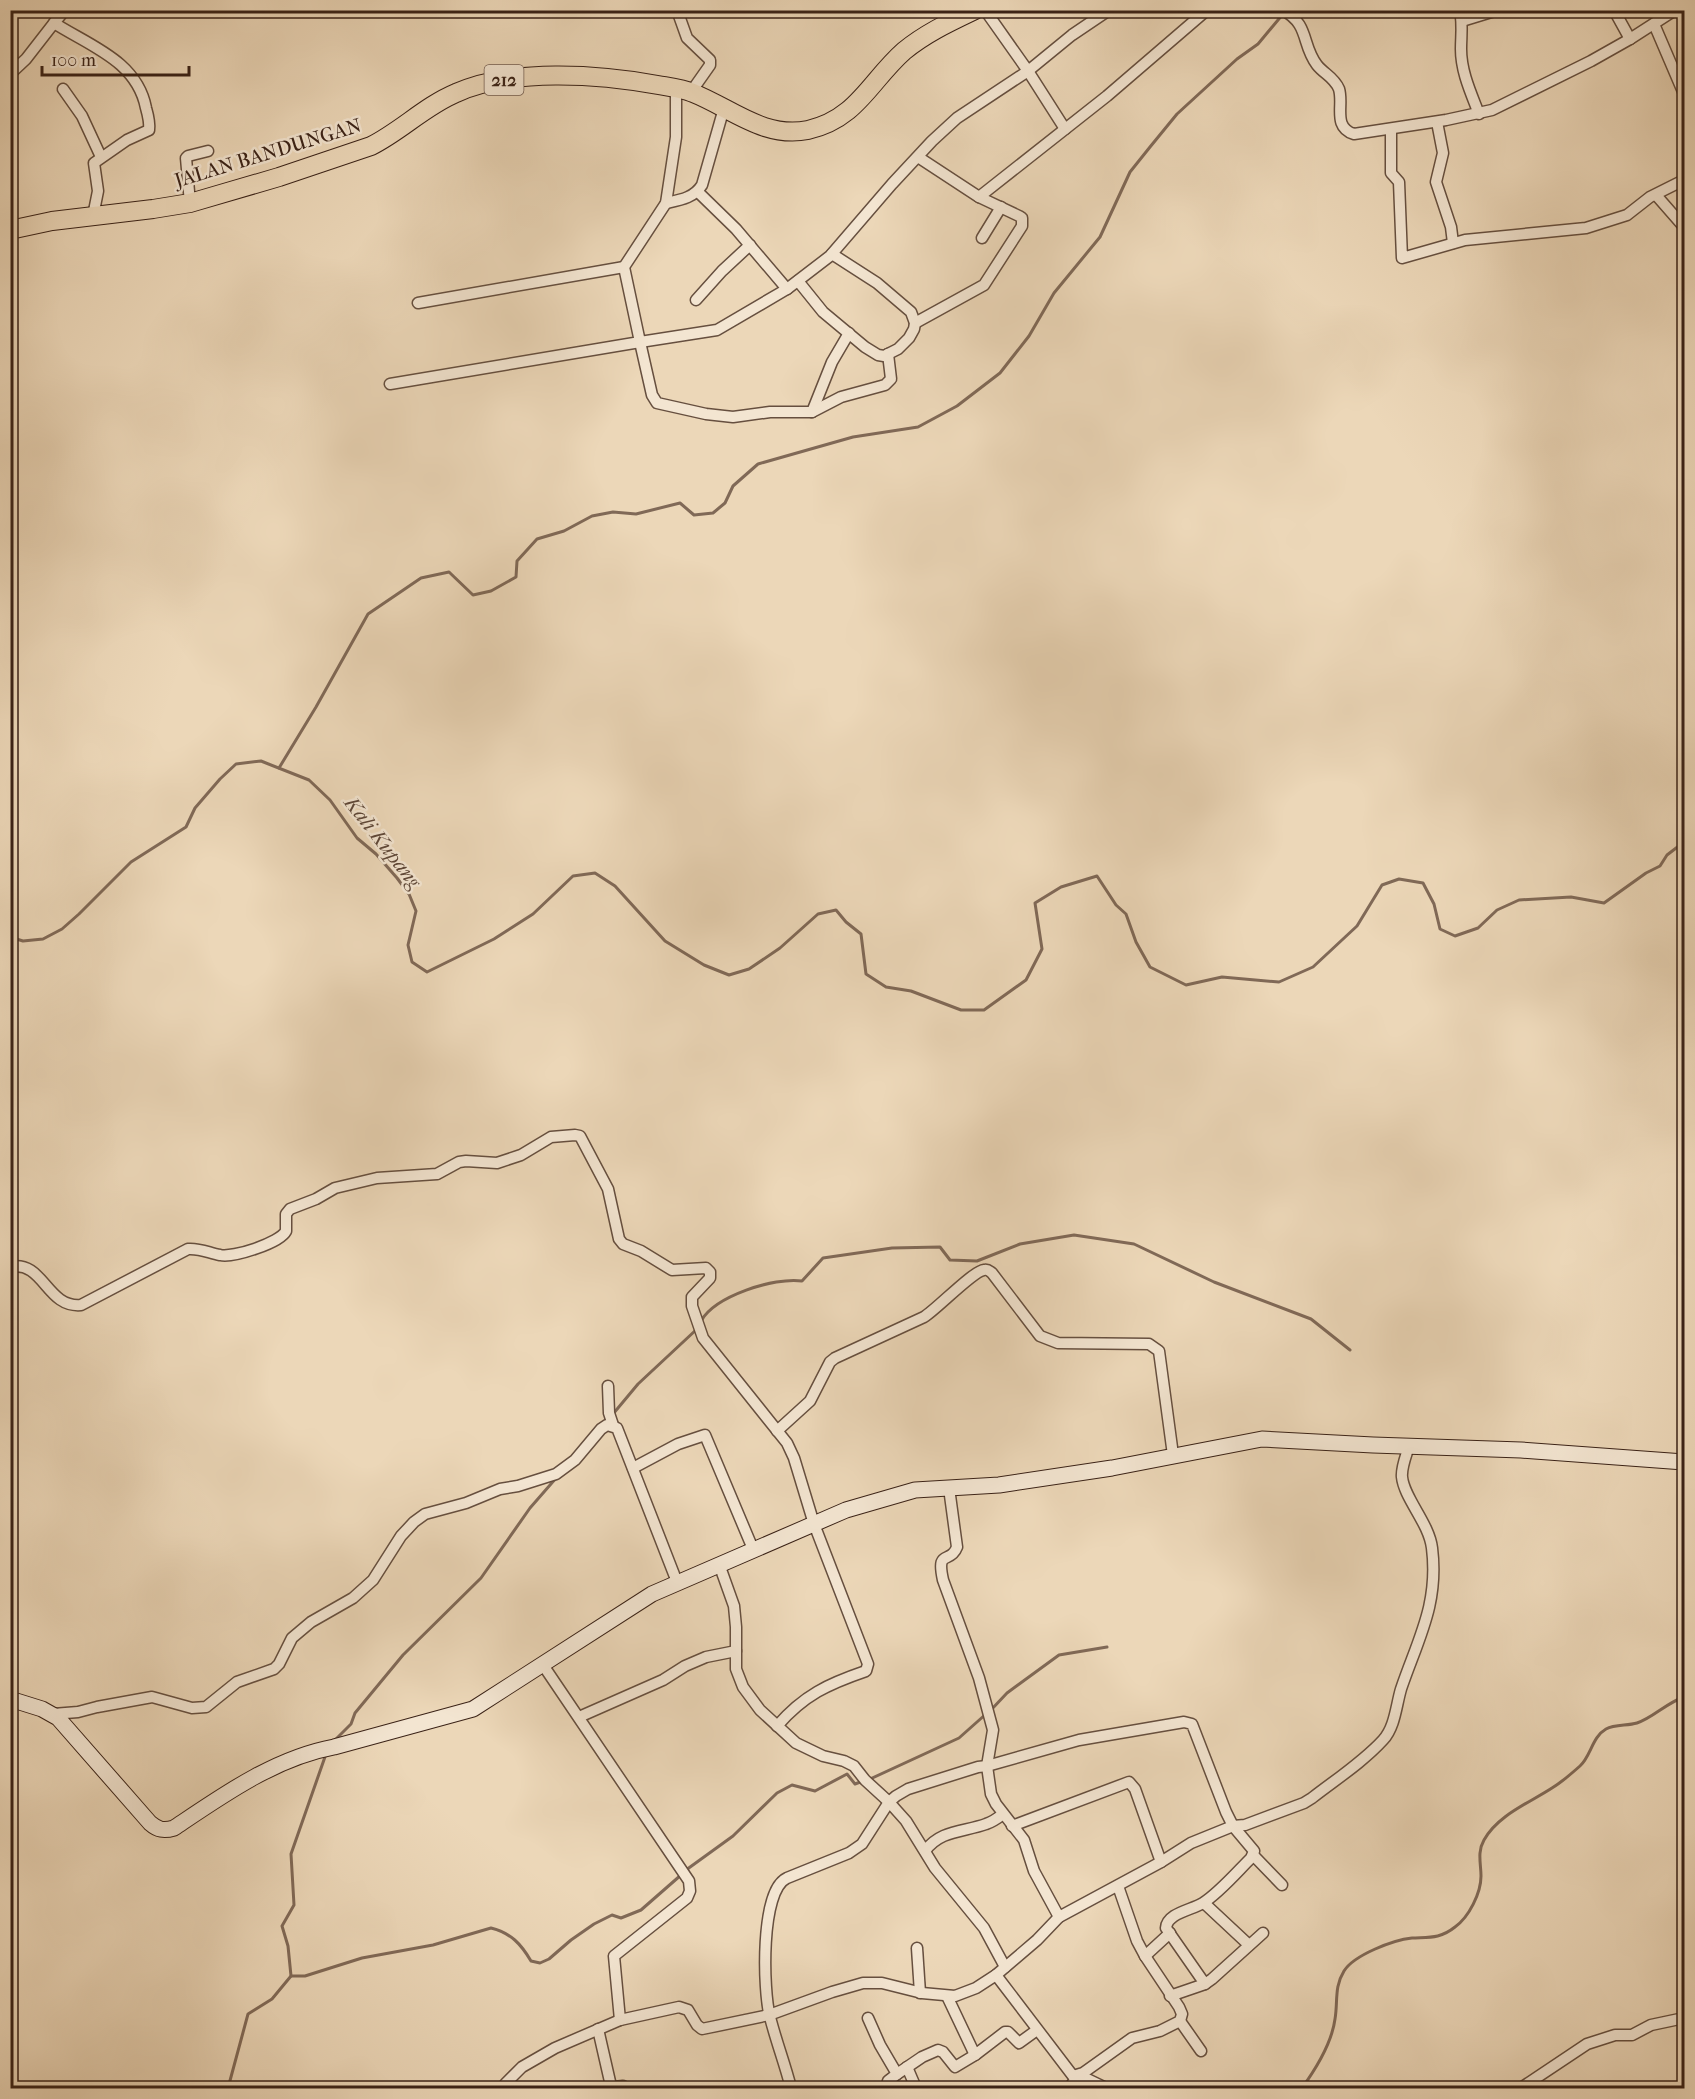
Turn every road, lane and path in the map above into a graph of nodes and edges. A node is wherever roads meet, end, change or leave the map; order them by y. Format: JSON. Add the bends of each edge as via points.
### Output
{"nodes":[{"id":1,"x":65,"y":10,"type":"edge"},
{"id":2,"x":677,"y":10,"type":"edge"},
{"id":3,"x":975,"y":10,"type":"edge"},
{"id":4,"x":985,"y":10,"type":"edge"},
{"id":5,"x":1109,"y":10,"type":"edge"},
{"id":6,"x":1207,"y":10,"type":"edge"},
{"id":7,"x":1498,"y":10,"type":"edge"},
{"id":8,"x":1614,"y":10,"type":"edge"},
{"id":9,"x":1675,"y":10,"type":"edge"},
{"id":10,"x":1286,"y":12,"type":"edge"},
{"id":11,"x":1461,"y":16,"type":"edge"},
{"id":12,"x":54,"y":23,"type":"junction"},
{"id":13,"x":1654,"y":24,"type":"junction"},
{"id":14,"x":1630,"y":39,"type":"junction"},
{"id":15,"x":1028,"y":71,"type":"junction"},
{"id":16,"x":10,"y":74,"type":"edge"},
{"id":17,"x":63,"y":89,"type":"dead end"},
{"id":18,"x":683,"y":90,"type":"junction"},
{"id":19,"x":1684,"y":94,"type":"edge"},
{"id":20,"x":724,"y":108,"type":"junction"},
{"id":21,"x":1479,"y":114,"type":"junction"},
{"id":22,"x":1437,"y":122,"type":"junction"},
{"id":23,"x":1065,"y":129,"type":"junction"},
{"id":24,"x":1391,"y":129,"type":"junction"},
{"id":25,"x":208,"y":151,"type":"dead end"},
{"id":26,"x":101,"y":157,"type":"junction"},
{"id":27,"x":918,"y":157,"type":"junction"},
{"id":28,"x":1684,"y":180,"type":"edge"},
{"id":29,"x":698,"y":192,"type":"junction"},
{"id":30,"x":1656,"y":195,"type":"junction"},
{"id":31,"x":979,"y":197,"type":"junction"},
{"id":32,"x":190,"y":203,"type":"junction"},
{"id":33,"x":666,"y":203,"type":"junction"},
{"id":34,"x":1001,"y":207,"type":"junction"},
{"id":35,"x":93,"y":216,"type":"junction"},
{"id":36,"x":1684,"y":227,"type":"edge"},
{"id":37,"x":10,"y":230,"type":"edge"},
{"id":38,"x":982,"y":238,"type":"dead end"},
{"id":39,"x":1453,"y":243,"type":"junction"},
{"id":40,"x":750,"y":245,"type":"junction"},
{"id":41,"x":832,"y":254,"type":"junction"},
{"id":42,"x":624,"y":267,"type":"junction"},
{"id":43,"x":798,"y":281,"type":"junction"},
{"id":44,"x":787,"y":289,"type":"junction"},
{"id":45,"x":696,"y":300,"type":"dead end"},
{"id":46,"x":418,"y":303,"type":"dead end"},
{"id":47,"x":915,"y":323,"type":"junction"},
{"id":48,"x":849,"y":333,"type":"junction"},
{"id":49,"x":640,"y":342,"type":"junction"},
{"id":50,"x":888,"y":354,"type":"junction"},
{"id":51,"x":390,"y":384,"type":"dead end"},
{"id":52,"x":812,"y":412,"type":"junction"},
{"id":53,"x":10,"y":1267,"type":"edge"},
{"id":54,"x":608,"y":1386,"type":"dead end"},
{"id":55,"x":613,"y":1425,"type":"junction"},
{"id":56,"x":777,"y":1431,"type":"junction"},
{"id":57,"x":1409,"y":1446,"type":"junction"},
{"id":58,"x":1173,"y":1455,"type":"junction"},
{"id":59,"x":1684,"y":1462,"type":"edge"},
{"id":60,"x":633,"y":1468,"type":"junction"},
{"id":61,"x":949,"y":1488,"type":"junction"},
{"id":62,"x":814,"y":1524,"type":"junction"},
{"id":63,"x":753,"y":1549,"type":"junction"},
{"id":64,"x":719,"y":1563,"type":"junction"},
{"id":65,"x":676,"y":1582,"type":"junction"},
{"id":66,"x":736,"y":1651,"type":"junction"},
{"id":67,"x":543,"y":1665,"type":"junction"},
{"id":68,"x":10,"y":1699,"type":"edge"},
{"id":69,"x":53,"y":1714,"type":"junction"},
{"id":70,"x":579,"y":1717,"type":"junction"},
{"id":71,"x":777,"y":1726,"type":"junction"},
{"id":72,"x":987,"y":1766,"type":"junction"},
{"id":73,"x":889,"y":1802,"type":"junction"},
{"id":74,"x":1003,"y":1814,"type":"junction"},
{"id":75,"x":1012,"y":1826,"type":"junction"},
{"id":76,"x":1233,"y":1826,"type":"junction"},
{"id":77,"x":925,"y":1851,"type":"junction"},
{"id":78,"x":1253,"y":1855,"type":"junction"},
{"id":79,"x":1161,"y":1862,"type":"junction"},
{"id":80,"x":1282,"y":1885,"type":"dead end"},
{"id":81,"x":1118,"y":1886,"type":"junction"},
{"id":82,"x":1204,"y":1903,"type":"junction"},
{"id":83,"x":1059,"y":1917,"type":"junction"},
{"id":84,"x":1263,"y":1933,"type":"dead end"},
{"id":85,"x":1170,"y":1934,"type":"junction"},
{"id":86,"x":1249,"y":1945,"type":"junction"},
{"id":87,"x":917,"y":1948,"type":"dead end"},
{"id":88,"x":1145,"y":1956,"type":"junction"},
{"id":89,"x":1000,"y":1971,"type":"junction"},
{"id":90,"x":1205,"y":1984,"type":"junction"},
{"id":91,"x":920,"y":1993,"type":"junction"},
{"id":92,"x":947,"y":1996,"type":"junction"},
{"id":93,"x":1170,"y":1996,"type":"junction"},
{"id":94,"x":769,"y":2015,"type":"junction"},
{"id":95,"x":868,"y":2018,"type":"dead end"},
{"id":96,"x":1684,"y":2018,"type":"edge"},
{"id":97,"x":620,"y":2020,"type":"junction"},
{"id":98,"x":1180,"y":2020,"type":"junction"},
{"id":99,"x":598,"y":2029,"type":"junction"},
{"id":100,"x":1037,"y":2030,"type":"junction"},
{"id":101,"x":1201,"y":2051,"type":"dead end"},
{"id":102,"x":975,"y":2055,"type":"junction"},
{"id":103,"x":908,"y":2067,"type":"junction"},
{"id":104,"x":897,"y":2074,"type":"junction"},
{"id":105,"x":1079,"y":2074,"type":"junction"},
{"id":106,"x":504,"y":2088,"type":"edge"},
{"id":107,"x":626,"y":2088,"type":"edge"},
{"id":108,"x":653,"y":2088,"type":"edge"},
{"id":109,"x":665,"y":2088,"type":"edge"},
{"id":110,"x":791,"y":2088,"type":"edge"},
{"id":111,"x":886,"y":2088,"type":"edge"},
{"id":112,"x":916,"y":2088,"type":"edge"},
{"id":113,"x":1069,"y":2088,"type":"edge"},
{"id":114,"x":1106,"y":2088,"type":"edge"},
{"id":115,"x":1521,"y":2088,"type":"edge"}],
"edges":[{"from":1,"to":12,"type":"street"},
{"from":2,"to":18,"type":"street","via":[[687,38],[710,60],[710,65]]},
{"from":3,"to":20,"type":"main road","name":"JALAN BANDUNGAN","number":"212","via":[[912,45],[857,105],[823,126],[784,130],[747,122]]},
{"from":4,"to":15,"type":"street"},
{"from":5,"to":15,"type":"street"},
{"from":6,"to":23,"type":"street"},
{"from":7,"to":11,"type":"street"},
{"from":8,"to":14,"type":"street"},
{"from":9,"to":13,"type":"street"},
{"from":10,"to":24,"type":"street","via":[[1298,20],[1316,65],[1330,75],[1339,89],[1339,115],[1344,127],[1354,134]]},
{"from":11,"to":21,"type":"street","via":[[1463,71]]},
{"from":12,"to":16,"type":"street"},
{"from":12,"to":26,"type":"street","via":[[103,50],[136,81],[144,98],[149,130]]},
{"from":13,"to":14,"type":"street"},
{"from":13,"to":19,"type":"street"},
{"from":14,"to":21,"type":"street"},
{"from":15,"to":23,"type":"street"},
{"from":15,"to":27,"type":"street","via":[[957,118]]},
{"from":17,"to":26,"type":"street","via":[[82,116]]},
{"from":18,"to":20,"type":"main road","name":"JALAN BANDUNGAN","number":"212"},
{"from":18,"to":32,"type":"main road","name":"JALAN BANDUNGAN","number":"212","via":[[590,76],[515,78],[477,85],[449,96],[371,146]]},
{"from":18,"to":33,"type":"street"},
{"from":20,"to":29,"type":"street"},
{"from":21,"to":22,"type":"street"},
{"from":22,"to":24,"type":"street"},
{"from":22,"to":39,"type":"street","via":[[1443,153],[1436,183]]},
{"from":23,"to":31,"type":"street"},
{"from":24,"to":39,"type":"street","via":[[1391,173],[1399,182],[1402,258]]},
{"from":25,"to":32,"type":"street","via":[[186,158]]},
{"from":26,"to":35,"type":"street","via":[[94,163],[98,191]]},
{"from":27,"to":31,"type":"street"},
{"from":27,"to":41,"type":"street"},
{"from":28,"to":30,"type":"street"},
{"from":29,"to":33,"type":"street"},
{"from":29,"to":40,"type":"street"},
{"from":30,"to":36,"type":"street"},
{"from":30,"to":39,"type":"street","via":[[1627,215],[1586,228]]},
{"from":31,"to":34,"type":"street"},
{"from":32,"to":35,"type":"main road","name":"JALAN BANDUNGAN","number":"212"},
{"from":33,"to":42,"type":"street"},
{"from":34,"to":38,"type":"street"},
{"from":34,"to":47,"type":"street","via":[[1022,218],[1022,226],[989,279]]},
{"from":35,"to":37,"type":"main road","name":"JALAN BANDUNGAN","number":"212"},
{"from":40,"to":44,"type":"street"},
{"from":40,"to":45,"type":"street"},
{"from":41,"to":43,"type":"street"},
{"from":41,"to":47,"type":"street","via":[[877,283],[907,308]]},
{"from":42,"to":46,"type":"street"},
{"from":42,"to":49,"type":"street"},
{"from":43,"to":44,"type":"street"},
{"from":43,"to":48,"type":"street","via":[[823,312]]},
{"from":44,"to":49,"type":"street","via":[[717,330]]},
{"from":47,"to":50,"type":"street","via":[[909,338]]},
{"from":48,"to":50,"type":"street","via":[[878,355]]},
{"from":48,"to":52,"type":"street","via":[[832,362]]},
{"from":49,"to":51,"type":"street"},
{"from":49,"to":52,"type":"street","via":[[657,403],[733,417]]},
{"from":50,"to":52,"type":"street","via":[[891,379],[885,385],[842,397]]},
{"from":53,"to":56,"type":"street","via":[[25,1266],[53,1295],[81,1305],[188,1249],[223,1256],[279,1238],[286,1231],[286,1214],[290,1209],[335,1188],[377,1178],[436,1174],[459,1162],[497,1163],[521,1155],[551,1137],[580,1136],[608,1189],[618,1239],[672,1270],[706,1268],[710,1272],[710,1278],[692,1297],[703,1338]]},
{"from":54,"to":55,"type":"street"},
{"from":55,"to":60,"type":"street","via":[[622,1437]]},
{"from":55,"to":69,"type":"street","via":[[601,1429],[570,1465],[556,1474],[425,1514],[401,1536],[373,1580],[292,1638],[274,1669],[237,1682],[206,1707],[192,1708],[152,1697]]},
{"from":56,"to":58,"type":"street","via":[[810,1401],[835,1358],[924,1317],[974,1275],[987,1270],[1047,1340],[1155,1346],[1159,1351]]},
{"from":56,"to":62,"type":"street","via":[[794,1458]]},
{"from":57,"to":58,"type":"street","via":[[1262,1439]]},
{"from":57,"to":59,"type":"street","via":[[1521,1449]]},
{"from":57,"to":76,"type":"street","via":[[1402,1475],[1432,1547],[1433,1591],[1427,1621],[1389,1732],[1304,1803]]},
{"from":58,"to":61,"type":"street","via":[[999,1485]]},
{"from":60,"to":63,"type":"street","via":[[678,1444],[705,1435]]},
{"from":60,"to":65,"type":"street"},
{"from":61,"to":62,"type":"street","via":[[902,1493]]},
{"from":61,"to":72,"type":"street","via":[[957,1547],[940,1565],[993,1730]]},
{"from":62,"to":63,"type":"street"},
{"from":62,"to":71,"type":"street","via":[[868,1668],[824,1686]]},
{"from":63,"to":64,"type":"street"},
{"from":64,"to":65,"type":"street"},
{"from":64,"to":66,"type":"street","via":[[734,1606]]},
{"from":65,"to":67,"type":"street"},
{"from":66,"to":70,"type":"street","via":[[706,1657]]},
{"from":66,"to":71,"type":"street","via":[[736,1669],[743,1687]]},
{"from":67,"to":69,"type":"street","via":[[473,1710],[311,1752],[252,1778],[174,1828],[162,1831],[150,1823]]},
{"from":67,"to":70,"type":"street"},
{"from":68,"to":69,"type":"street"},
{"from":70,"to":97,"type":"street","via":[[690,1887],[687,1898],[614,1956]]},
{"from":71,"to":73,"type":"street","via":[[796,1743],[854,1766]]},
{"from":72,"to":73,"type":"street","via":[[908,1789]]},
{"from":72,"to":74,"type":"street","via":[[991,1794]]},
{"from":72,"to":76,"type":"street","via":[[1079,1740],[1188,1722],[1194,1728]]},
{"from":73,"to":77,"type":"street"},
{"from":73,"to":94,"type":"street","via":[[857,1849],[778,1884],[765,1942]]},
{"from":74,"to":75,"type":"street"},
{"from":74,"to":77,"type":"street","via":[[987,1824],[944,1835]]},
{"from":75,"to":79,"type":"street","via":[[1129,1782],[1136,1789]]},
{"from":75,"to":83,"type":"street","via":[[1023,1840],[1034,1871]]},
{"from":76,"to":78,"type":"street","via":[[1252,1848]]},
{"from":76,"to":79,"type":"street","via":[[1191,1843]]},
{"from":77,"to":89,"type":"street","via":[[984,1928]]},
{"from":78,"to":80,"type":"street"},
{"from":78,"to":82,"type":"street"},
{"from":79,"to":81,"type":"street"},
{"from":81,"to":83,"type":"street"},
{"from":81,"to":88,"type":"street"},
{"from":82,"to":85,"type":"street","via":[[1172,1917],[1166,1923]]},
{"from":82,"to":86,"type":"street"},
{"from":83,"to":89,"type":"street"},
{"from":84,"to":86,"type":"street"},
{"from":85,"to":88,"type":"street"},
{"from":85,"to":90,"type":"street"},
{"from":86,"to":90,"type":"street"},
{"from":87,"to":91,"type":"street"},
{"from":88,"to":93,"type":"street"},
{"from":89,"to":92,"type":"street","via":[[976,1988]]},
{"from":89,"to":100,"type":"street"},
{"from":90,"to":93,"type":"street"},
{"from":91,"to":92,"type":"street"},
{"from":91,"to":94,"type":"street","via":[[882,1983],[863,1983]]},
{"from":92,"to":102,"type":"street"},
{"from":93,"to":98,"type":"street","via":[[1182,2014]]},
{"from":94,"to":97,"type":"street","via":[[702,2029],[684,2007]]},
{"from":94,"to":110,"type":"street"},
{"from":95,"to":104,"type":"street"},
{"from":96,"to":115,"type":"street","via":[[1587,2044]]},
{"from":97,"to":99,"type":"street"},
{"from":98,"to":101,"type":"street"},
{"from":98,"to":105,"type":"street","via":[[1160,2031],[1132,2038]]},
{"from":99,"to":106,"type":"street","via":[[533,2059]]},
{"from":99,"to":107,"type":"street","via":[[611,2086]]},
{"from":100,"to":102,"type":"street","via":[[1019,2043],[1005,2032]]},
{"from":100,"to":105,"type":"street","via":[[1068,2072],[1073,2076]]},
{"from":102,"to":103,"type":"street","via":[[956,2067],[938,2050]]},
{"from":103,"to":104,"type":"street"},
{"from":103,"to":112,"type":"street"},
{"from":104,"to":111,"type":"street"},
{"from":105,"to":113,"type":"street"},
{"from":105,"to":114,"type":"street"},
{"from":108,"to":109,"type":"street"}]}
